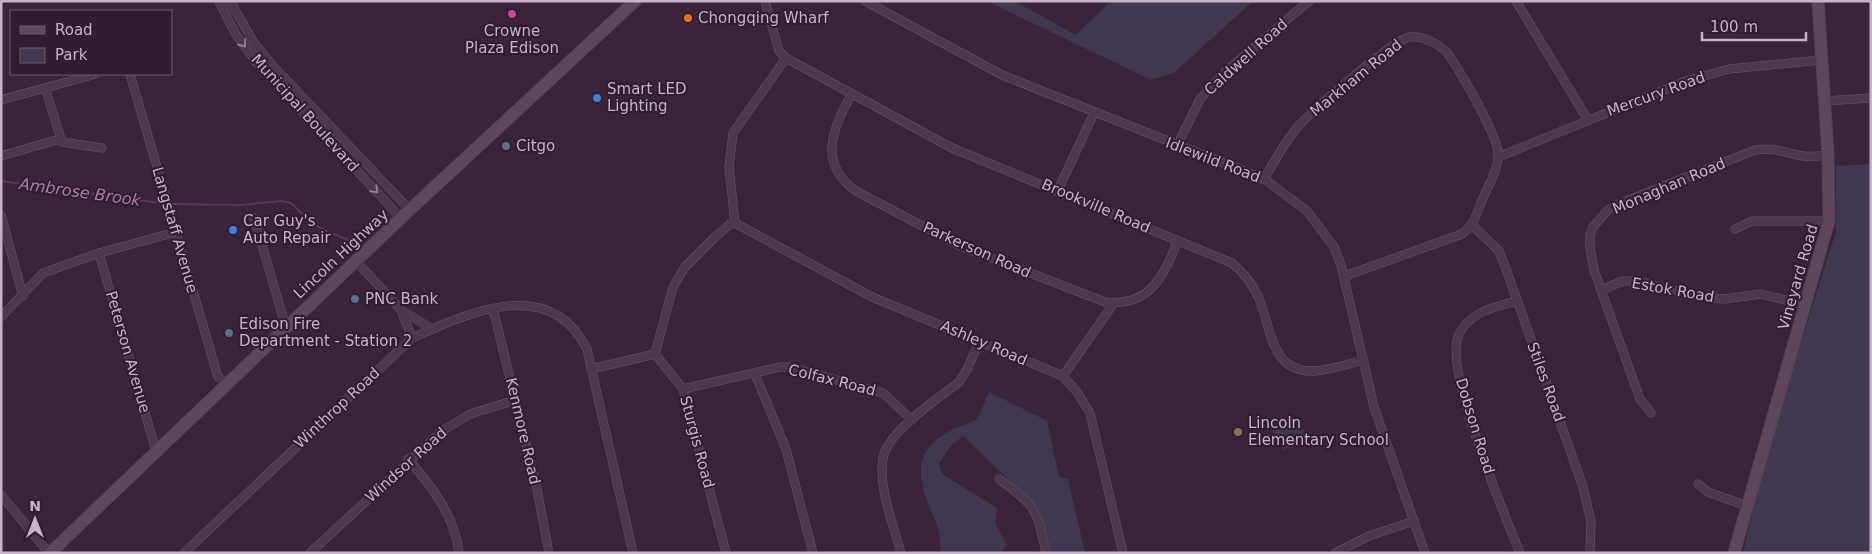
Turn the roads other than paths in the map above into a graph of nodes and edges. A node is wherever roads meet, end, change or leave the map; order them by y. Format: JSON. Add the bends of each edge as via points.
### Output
{"nodes":[{"id":1,"x":220,"y":1,"type":"edge"},
{"id":2,"x":230,"y":1,"type":"edge"},
{"id":3,"x":635,"y":1,"type":"edge"},
{"id":4,"x":765,"y":1,"type":"edge"},
{"id":5,"x":865,"y":1,"type":"edge"},
{"id":6,"x":1309,"y":1,"type":"edge"},
{"id":7,"x":1516,"y":1,"type":"edge"},
{"id":8,"x":1818,"y":1,"type":"edge"},
{"id":9,"x":786,"y":58,"type":"junction"},
{"id":10,"x":1821,"y":60,"type":"junction"},
{"id":11,"x":92,"y":75,"type":"edge"},
{"id":12,"x":130,"y":75,"type":"edge"},
{"id":13,"x":45,"y":88,"type":"junction"},
{"id":14,"x":851,"y":95,"type":"junction"},
{"id":15,"x":1871,"y":98,"type":"edge"},
{"id":16,"x":1,"y":100,"type":"edge"},
{"id":17,"x":1824,"y":101,"type":"junction"},
{"id":18,"x":1094,"y":113,"type":"junction"},
{"id":19,"x":1588,"y":120,"type":"junction"},
{"id":20,"x":60,"y":140,"type":"junction"},
{"id":21,"x":1177,"y":146,"type":"junction"},
{"id":22,"x":102,"y":148,"type":"dead end"},
{"id":23,"x":1828,"y":155,"type":"junction"},
{"id":24,"x":1,"y":156,"type":"edge"},
{"id":25,"x":1498,"y":157,"type":"junction"},
{"id":26,"x":1264,"y":179,"type":"junction"},
{"id":27,"x":1058,"y":190,"type":"junction"},
{"id":28,"x":405,"y":214,"type":"junction"},
{"id":29,"x":1,"y":215,"type":"edge"},
{"id":30,"x":254,"y":218,"type":"dead end"},
{"id":31,"x":1829,"y":221,"type":"junction"},
{"id":32,"x":736,"y":223,"type":"junction"},
{"id":33,"x":1472,"y":224,"type":"junction"},
{"id":34,"x":1735,"y":229,"type":"dead end"},
{"id":35,"x":176,"y":232,"type":"junction"},
{"id":36,"x":1178,"y":240,"type":"junction"},
{"id":37,"x":100,"y":253,"type":"junction"},
{"id":38,"x":356,"y":261,"type":"junction"},
{"id":39,"x":1345,"y":276,"type":"junction"},
{"id":40,"x":1601,"y":290,"type":"junction"},
{"id":41,"x":23,"y":296,"type":"junction"},
{"id":42,"x":1517,"y":301,"type":"junction"},
{"id":43,"x":1114,"y":303,"type":"junction"},
{"id":44,"x":1806,"y":304,"type":"junction"},
{"id":45,"x":493,"y":309,"type":"junction"},
{"id":46,"x":401,"y":310,"type":"junction"},
{"id":47,"x":1,"y":317,"type":"edge"},
{"id":48,"x":286,"y":327,"type":"junction"},
{"id":49,"x":432,"y":329,"type":"junction"},
{"id":50,"x":412,"y":338,"type":"junction"},
{"id":51,"x":980,"y":340,"type":"junction"},
{"id":52,"x":655,"y":354,"type":"junction"},
{"id":53,"x":1364,"y":360,"type":"junction"},
{"id":54,"x":591,"y":369,"type":"junction"},
{"id":55,"x":755,"y":374,"type":"junction"},
{"id":56,"x":1063,"y":376,"type":"junction"},
{"id":57,"x":226,"y":383,"type":"junction"},
{"id":58,"x":683,"y":389,"type":"junction"},
{"id":59,"x":516,"y":400,"type":"junction"},
{"id":60,"x":1650,"y":413,"type":"dead end"},
{"id":61,"x":912,"y":420,"type":"junction"},
{"id":62,"x":156,"y":451,"type":"junction"},
{"id":63,"x":408,"y":459,"type":"junction"},
{"id":64,"x":999,"y":479,"type":"dead end"},
{"id":65,"x":1698,"y":484,"type":"dead end"},
{"id":66,"x":1,"y":495,"type":"edge"},
{"id":67,"x":1747,"y":506,"type":"junction"},
{"id":68,"x":1414,"y":521,"type":"junction"},
{"id":69,"x":49,"y":553,"type":"edge"},
{"id":70,"x":184,"y":553,"type":"edge"},
{"id":71,"x":310,"y":553,"type":"edge"},
{"id":72,"x":459,"y":553,"type":"edge"},
{"id":73,"x":549,"y":553,"type":"edge"},
{"id":74,"x":633,"y":553,"type":"edge"},
{"id":75,"x":726,"y":553,"type":"edge"},
{"id":76,"x":812,"y":553,"type":"edge"},
{"id":77,"x":900,"y":553,"type":"edge"},
{"id":78,"x":1046,"y":553,"type":"edge"},
{"id":79,"x":1123,"y":553,"type":"edge"},
{"id":80,"x":1335,"y":553,"type":"edge"},
{"id":81,"x":1425,"y":553,"type":"edge"},
{"id":82,"x":1520,"y":553,"type":"edge"},
{"id":83,"x":1590,"y":553,"type":"edge"},
{"id":84,"x":1734,"y":553,"type":"edge"}],
"edges":[{"from":1,"to":28,"type":"street","name":"Municipal Boulevard","one_way":true,"via":[[235,33],[255,61]]},
{"from":2,"to":28,"type":"street","name":"Municipal Boulevard","via":[[254,43]]},
{"from":3,"to":28,"type":"main road","name":"Lincoln Highway"},
{"from":4,"to":9,"type":"street","via":[[779,51]]},
{"from":5,"to":18,"type":"street","name":"Idlewild Road","via":[[1002,75]]},
{"from":6,"to":21,"type":"street","name":"Caldwell Road","via":[[1225,72],[1200,99]]},
{"from":7,"to":19,"type":"street"},
{"from":8,"to":10,"type":"main road","name":"Vineyard Road"},
{"from":9,"to":14,"type":"street","name":"Brookville Road"},
{"from":9,"to":32,"type":"street","via":[[733,133],[729,167]]},
{"from":10,"to":17,"type":"main road","name":"Vineyard Road"},
{"from":10,"to":19,"type":"street","name":"Mercury Road","via":[[1751,66],[1707,74]]},
{"from":11,"to":13,"type":"street"},
{"from":12,"to":35,"type":"street","name":"Langstaff Avenue"},
{"from":13,"to":16,"type":"street"},
{"from":13,"to":20,"type":"street"},
{"from":14,"to":27,"type":"street","name":"Brookville Road","via":[[952,148]]},
{"from":14,"to":43,"type":"street","name":"Parkerson Road","via":[[833,131],[831,145],[832,159],[849,186],[958,245]]},
{"from":15,"to":17,"type":"street"},
{"from":17,"to":23,"type":"main road","name":"Vineyard Road"},
{"from":18,"to":21,"type":"street","name":"Idlewild Road"},
{"from":18,"to":27,"type":"street"},
{"from":19,"to":25,"type":"street","name":"Mercury Road"},
{"from":20,"to":22,"type":"street"},
{"from":20,"to":24,"type":"street"},
{"from":21,"to":26,"type":"street","name":"Idlewild Road"},
{"from":23,"to":31,"type":"main road","name":"Vineyard Road"},
{"from":23,"to":40,"type":"street","name":"Monaghan Road","via":[[1802,156],[1780,149],[1755,150],[1616,205],[1599,218],[1590,235],[1592,261]]},
{"from":25,"to":26,"type":"street","name":"Markham Road","via":[[1482,112],[1447,52],[1419,37],[1409,37],[1398,41],[1312,111],[1288,140]]},
{"from":25,"to":33,"type":"street","via":[[1497,167]]},
{"from":26,"to":39,"type":"street","name":"Idlewild Road","via":[[1307,211],[1334,247]]},
{"from":27,"to":36,"type":"street","name":"Brookville Road"},
{"from":28,"to":38,"type":"main road","name":"Lincoln Highway"},
{"from":29,"to":41,"type":"street"},
{"from":30,"to":48,"type":"street"},
{"from":31,"to":34,"type":"street","via":[[1752,221]]},
{"from":31,"to":44,"type":"main road","name":"Vineyard Road"},
{"from":32,"to":51,"type":"street","name":"Ashley Road","via":[[872,297]]},
{"from":32,"to":52,"type":"street","via":[[730,224],[685,267],[673,287]]},
{"from":33,"to":39,"type":"street","via":[[1462,234]]},
{"from":33,"to":42,"type":"street","name":"Stiles Road","via":[[1499,251]]},
{"from":35,"to":37,"type":"street"},
{"from":35,"to":57,"type":"street","name":"Langstaff Avenue","via":[[218,377]]},
{"from":36,"to":43,"type":"street","via":[[1158,284],[1143,295]]},
{"from":36,"to":53,"type":"street","name":"Brookville Road","via":[[1239,268],[1258,298],[1275,349],[1280,358],[1290,365],[1317,371]]},
{"from":37,"to":41,"type":"street","via":[[43,273]]},
{"from":37,"to":62,"type":"street","name":"Peterson Avenue"},
{"from":38,"to":46,"type":"street"},
{"from":38,"to":48,"type":"main road","name":"Lincoln Highway"},
{"from":39,"to":53,"type":"street","name":"Idlewild Road"},
{"from":40,"to":44,"type":"street","name":"Estok Road","via":[[1638,280],[1706,298],[1761,294]]},
{"from":40,"to":60,"type":"street","name":"Monaghan Road","via":[[1640,399]]},
{"from":41,"to":47,"type":"street"},
{"from":42,"to":82,"type":"street","name":"Dobson Road","via":[[1481,311],[1464,327],[1458,337],[1456,352],[1465,405]]},
{"from":42,"to":83,"type":"street","name":"Stiles Road","via":[[1583,487],[1590,521]]},
{"from":43,"to":56,"type":"street"},
{"from":44,"to":67,"type":"main road","name":"Vineyard Road"},
{"from":45,"to":49,"type":"street","name":"Winthrop Road"},
{"from":45,"to":54,"type":"street","name":"Winthrop Road","via":[[521,304],[541,307],[564,318],[587,349]]},
{"from":45,"to":59,"type":"street","name":"Kenmore Road"},
{"from":46,"to":49,"type":"street"},
{"from":46,"to":50,"type":"street"},
{"from":48,"to":57,"type":"main road","name":"Lincoln Highway"},
{"from":49,"to":50,"type":"street","name":"Winthrop Road"},
{"from":50,"to":70,"type":"street","name":"Winthrop Road"},
{"from":51,"to":56,"type":"street","name":"Ashley Road"},
{"from":51,"to":61,"type":"street","via":[[959,382]]},
{"from":52,"to":54,"type":"street"},
{"from":52,"to":58,"type":"street","name":"Sturgis Road"},
{"from":53,"to":68,"type":"street","name":"Idlewild Road","via":[[1374,407]]},
{"from":54,"to":74,"type":"street","name":"Winthrop Road"},
{"from":55,"to":58,"type":"street","name":"Colfax Road"},
{"from":55,"to":61,"type":"street","name":"Colfax Road","via":[[780,367],[790,368],[864,386],[884,393]]},
{"from":55,"to":76,"type":"street","via":[[786,449]]},
{"from":56,"to":79,"type":"street","name":"Ashley Road","via":[[1090,413]]},
{"from":57,"to":62,"type":"main road","name":"Lincoln Highway"},
{"from":58,"to":75,"type":"street","name":"Sturgis Road"},
{"from":59,"to":63,"type":"street","name":"Windsor Road","via":[[455,422]]},
{"from":59,"to":73,"type":"street","name":"Kenmore Road"},
{"from":61,"to":77,"type":"street","via":[[889,445],[883,463],[884,485]]},
{"from":62,"to":69,"type":"main road","name":"Lincoln Highway"},
{"from":63,"to":71,"type":"street","name":"Windsor Road"},
{"from":63,"to":72,"type":"street","via":[[437,494],[449,516],[458,539]]},
{"from":64,"to":78,"type":"street","via":[[1025,498],[1038,516]]},
{"from":65,"to":67,"type":"street","via":[[1708,492]]},
{"from":66,"to":69,"type":"street"},
{"from":67,"to":84,"type":"main road","name":"Vineyard Road"},
{"from":68,"to":80,"type":"street","via":[[1370,536]]},
{"from":68,"to":81,"type":"street","name":"Idlewild Road"}]}
